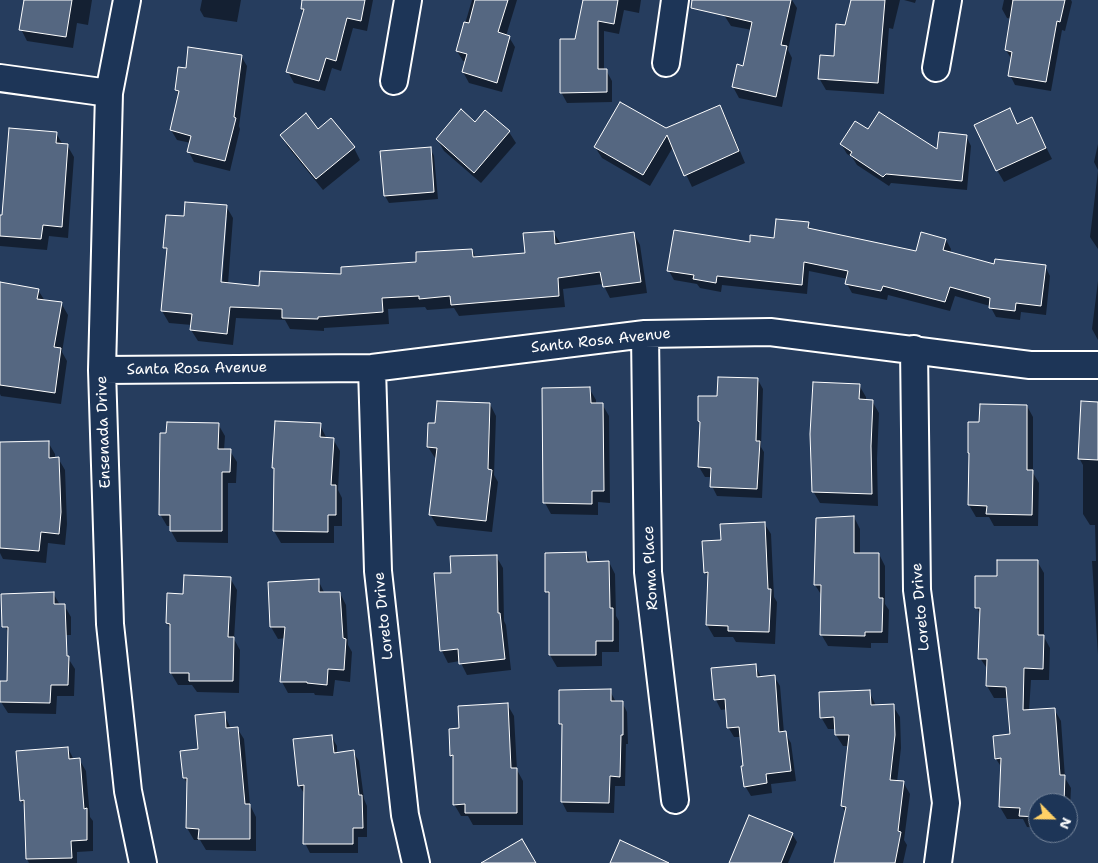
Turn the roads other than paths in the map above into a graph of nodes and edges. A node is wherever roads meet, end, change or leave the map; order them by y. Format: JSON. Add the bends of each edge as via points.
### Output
{"nodes":[{"id":1,"x":127,"y":0,"type":"edge"},
{"id":2,"x":408,"y":0,"type":"edge"},
{"id":3,"x":676,"y":0,"type":"edge"},
{"id":4,"x":948,"y":0,"type":"edge"},
{"id":5,"x":666,"y":63,"type":"dead end"},
{"id":6,"x":936,"y":68,"type":"dead end"},
{"id":7,"x":0,"y":78,"type":"edge"},
{"id":8,"x":394,"y":81,"type":"dead end"},
{"id":9,"x":110,"y":93,"type":"junction"},
{"id":10,"x":645,"y":334,"type":"junction"},
{"id":11,"x":914,"y":349,"type":"junction"},
{"id":12,"x":1098,"y":365,"type":"edge"},
{"id":13,"x":372,"y":368,"type":"junction"},
{"id":14,"x":102,"y":370,"type":"junction"},
{"id":15,"x":675,"y":800,"type":"dead end"},
{"id":16,"x":142,"y":863,"type":"edge"},
{"id":17,"x":416,"y":863,"type":"edge"},
{"id":18,"x":938,"y":863,"type":"edge"}],
"edges":[{"from":1,"to":9,"type":"street","name":"Ensenada Drive"},
{"from":2,"to":8,"type":"street"},
{"from":3,"to":5,"type":"street"},
{"from":4,"to":6,"type":"street"},
{"from":7,"to":9,"type":"street"},
{"from":9,"to":14,"type":"street","name":"Ensenada Drive"},
{"from":10,"to":11,"type":"street","name":"Santa Rosa Avenue","via":[[770,332]]},
{"from":10,"to":13,"type":"street","name":"Santa Rosa Avenue"},
{"from":10,"to":15,"type":"street","name":"Roma Place","via":[[648,572]]},
{"from":11,"to":12,"type":"street","name":"Santa Rosa Avenue","via":[[1030,365]]},
{"from":11,"to":18,"type":"street","name":"Loreto Drive","via":[[917,590],[946,802]]},
{"from":13,"to":14,"type":"street","name":"Santa Rosa Avenue"},
{"from":13,"to":17,"type":"street","name":"Loreto Drive","via":[[378,571],[405,815]]},
{"from":14,"to":16,"type":"street","name":"Ensenada Drive","via":[[110,624],[128,791]]}]}
